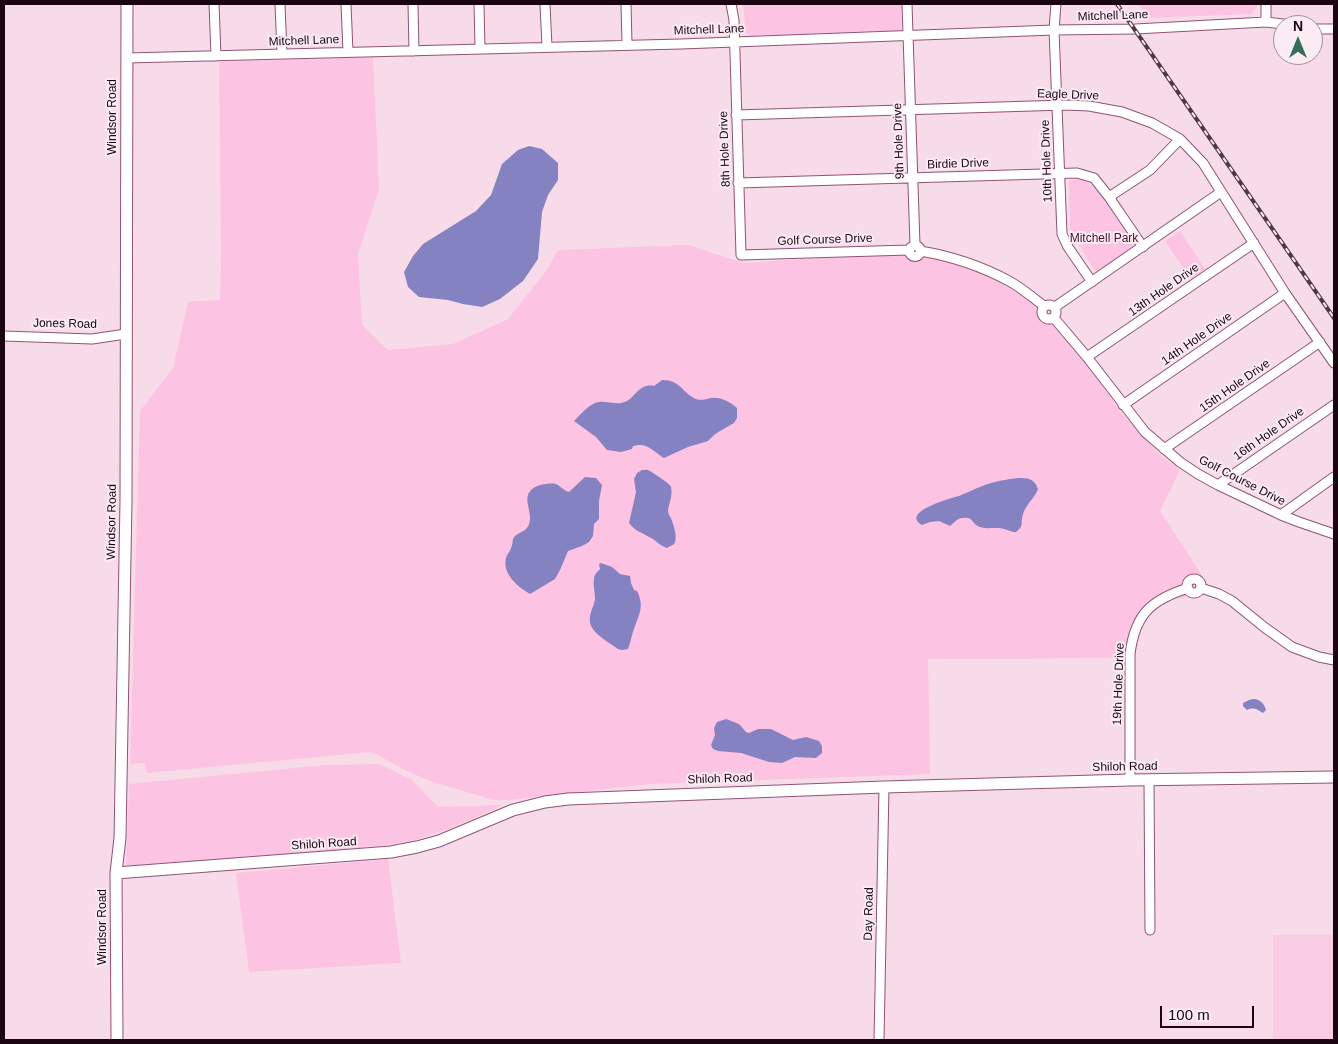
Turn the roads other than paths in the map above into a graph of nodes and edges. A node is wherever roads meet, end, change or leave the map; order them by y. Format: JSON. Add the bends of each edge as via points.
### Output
{"nodes":[{"id":1,"x":126,"y":4,"type":"edge"},
{"id":2,"x":214,"y":4,"type":"edge"},
{"id":3,"x":280,"y":4,"type":"edge"},
{"id":4,"x":346,"y":4,"type":"edge"},
{"id":5,"x":413,"y":4,"type":"edge"},
{"id":6,"x":479,"y":4,"type":"edge"},
{"id":7,"x":546,"y":4,"type":"edge"},
{"id":8,"x":626,"y":4,"type":"edge"},
{"id":9,"x":732,"y":4,"type":"edge"},
{"id":10,"x":907,"y":4,"type":"edge"},
{"id":11,"x":1056,"y":4,"type":"edge"},
{"id":12,"x":1266,"y":4,"type":"edge"},
{"id":13,"x":1266,"y":22,"type":"junction"},
{"id":14,"x":1273,"y":23,"type":"edge"},
{"id":15,"x":1054,"y":30,"type":"junction"},
{"id":16,"x":908,"y":35,"type":"junction"},
{"id":17,"x":734,"y":41,"type":"junction"},
{"id":18,"x":627,"y":44,"type":"junction"},
{"id":19,"x":547,"y":47,"type":"junction"},
{"id":20,"x":480,"y":49,"type":"junction"},
{"id":21,"x":414,"y":51,"type":"junction"},
{"id":22,"x":348,"y":52,"type":"junction"},
{"id":23,"x":282,"y":54,"type":"junction"},
{"id":24,"x":216,"y":56,"type":"junction"},
{"id":25,"x":127,"y":58,"type":"junction"},
{"id":26,"x":1058,"y":105,"type":"junction"},
{"id":27,"x":910,"y":109,"type":"junction"},
{"id":28,"x":736,"y":114,"type":"junction"},
{"id":29,"x":1180,"y":139,"type":"junction"},
{"id":30,"x":1059,"y":174,"type":"junction"},
{"id":31,"x":913,"y":178,"type":"junction"},
{"id":32,"x":738,"y":183,"type":"junction"},
{"id":33,"x":1221,"y":192,"type":"junction"},
{"id":34,"x":1109,"y":197,"type":"junction"},
{"id":35,"x":1254,"y":243,"type":"junction"},
{"id":36,"x":1143,"y":247,"type":"junction"},
{"id":37,"x":915,"y":249,"type":"junction"},
{"id":38,"x":741,"y":255,"type":"joint"},
{"id":39,"x":1092,"y":282,"type":"junction"},
{"id":40,"x":1285,"y":293,"type":"junction"},
{"id":41,"x":1044,"y":306,"type":"junction"},
{"id":42,"x":1055,"y":308,"type":"junction"},
{"id":43,"x":1054,"y":318,"type":"junction"},
{"id":44,"x":126,"y":334,"type":"junction"},
{"id":45,"x":4,"y":336,"type":"edge"},
{"id":46,"x":1320,"y":342,"type":"junction"},
{"id":47,"x":1088,"y":357,"type":"junction"},
{"id":48,"x":1334,"y":363,"type":"edge"},
{"id":49,"x":1123,"y":405,"type":"junction"},
{"id":50,"x":1334,"y":405,"type":"edge"},
{"id":51,"x":1164,"y":449,"type":"junction"},
{"id":52,"x":1334,"y":477,"type":"edge"},
{"id":53,"x":1218,"y":485,"type":"junction"},
{"id":54,"x":1280,"y":514,"type":"junction"},
{"id":55,"x":1334,"y":534,"type":"edge"},
{"id":56,"x":1334,"y":660,"type":"edge"},
{"id":57,"x":1334,"y":777,"type":"edge"},
{"id":58,"x":1130,"y":780,"type":"junction"},
{"id":59,"x":1149,"y":780,"type":"junction"},
{"id":60,"x":884,"y":787,"type":"junction"},
{"id":61,"x":116,"y":873,"type":"junction"},
{"id":62,"x":1150,"y":930,"type":"dead end"},
{"id":63,"x":117,"y":1040,"type":"edge"},
{"id":64,"x":879,"y":1040,"type":"edge"}],
"edges":[{"from":1,"to":25,"type":"main road","name":"Windsor Road"},
{"from":2,"to":24,"type":"street"},
{"from":3,"to":23,"type":"street"},
{"from":4,"to":22,"type":"street"},
{"from":5,"to":21,"type":"street"},
{"from":6,"to":20,"type":"street"},
{"from":7,"to":19,"type":"street"},
{"from":8,"to":18,"type":"street"},
{"from":9,"to":17,"type":"street","name":"8th Hole Drive"},
{"from":10,"to":16,"type":"street","name":"9th Hole Drive"},
{"from":11,"to":15,"type":"street","name":"10th Hole Drive"},
{"from":12,"to":13,"type":"street"},
{"from":13,"to":14,"type":"street","name":"Mitchell Lane"},
{"from":13,"to":15,"type":"street","name":"Mitchell Lane"},
{"from":15,"to":16,"type":"street","name":"Mitchell Lane"},
{"from":15,"to":26,"type":"street","name":"10th Hole Drive"},
{"from":16,"to":17,"type":"street","name":"Mitchell Lane"},
{"from":16,"to":27,"type":"street","name":"9th Hole Drive"},
{"from":17,"to":18,"type":"street","name":"Mitchell Lane"},
{"from":17,"to":28,"type":"street","name":"8th Hole Drive"},
{"from":18,"to":19,"type":"street","name":"Mitchell Lane"},
{"from":19,"to":20,"type":"street","name":"Mitchell Lane"},
{"from":20,"to":21,"type":"street","name":"Mitchell Lane"},
{"from":21,"to":22,"type":"street","name":"Mitchell Lane"},
{"from":22,"to":23,"type":"street","name":"Mitchell Lane"},
{"from":23,"to":24,"type":"street","name":"Mitchell Lane"},
{"from":24,"to":25,"type":"street","name":"Mitchell Lane"},
{"from":25,"to":44,"type":"main road","name":"Windsor Road"},
{"from":26,"to":27,"type":"street","name":"Eagle Drive"},
{"from":26,"to":29,"type":"street","name":"Eagle Drive","via":[[1122,112]]},
{"from":26,"to":30,"type":"street","name":"10th Hole Drive"},
{"from":27,"to":28,"type":"street","name":"Eagle Drive"},
{"from":27,"to":31,"type":"street","name":"9th Hole Drive"},
{"from":28,"to":32,"type":"street","name":"8th Hole Drive"},
{"from":29,"to":33,"type":"street","name":"Eagle Drive","via":[[1203,163]]},
{"from":29,"to":34,"type":"street","via":[[1150,170]]},
{"from":30,"to":31,"type":"street","name":"Birdie Drive"},
{"from":30,"to":34,"type":"street","name":"Birdie Drive","via":[[1078,173],[1094,178]]},
{"from":30,"to":39,"type":"street","name":"10th Hole Drive","via":[[1062,234]]},
{"from":31,"to":32,"type":"street","name":"Birdie Drive"},
{"from":31,"to":37,"type":"street","name":"9th Hole Drive"},
{"from":32,"to":38,"type":"street","name":"8th Hole Drive"},
{"from":33,"to":35,"type":"street","name":"Eagle Drive"},
{"from":33,"to":36,"type":"street"},
{"from":34,"to":36,"type":"street","name":"Birdie Drive"},
{"from":35,"to":40,"type":"street","name":"Eagle Drive"},
{"from":35,"to":47,"type":"street","name":"13th Hole Drive"},
{"from":36,"to":39,"type":"street"},
{"from":37,"to":38,"type":"street","name":"Golf Course Drive"},
{"from":37,"to":41,"type":"street","name":"Golf Course Drive","via":[[979,266],[1011,282]]},
{"from":39,"to":42,"type":"street"},
{"from":40,"to":46,"type":"street","name":"Eagle Drive"},
{"from":40,"to":49,"type":"street","name":"14th Hole Drive"},
{"from":41,"to":42,"type":"street","via":[[1050,304]]},
{"from":41,"to":43,"type":"street","via":[[1043,316]]},
{"from":42,"to":43,"type":"street"},
{"from":43,"to":47,"type":"street","name":"Golf Course Drive"},
{"from":44,"to":45,"type":"street","name":"Jones Road","via":[[92,339]]},
{"from":44,"to":61,"type":"main road","name":"Windsor Road","via":[[126,510],[120,829]]},
{"from":46,"to":48,"type":"street","name":"Eagle Drive"},
{"from":46,"to":51,"type":"street","name":"15th Hole Drive"},
{"from":47,"to":49,"type":"street","name":"Golf Course Drive"},
{"from":49,"to":51,"type":"street","name":"Golf Course Drive"},
{"from":50,"to":53,"type":"street","name":"16th Hole Drive"},
{"from":51,"to":53,"type":"street","name":"Golf Course Drive"},
{"from":52,"to":54,"type":"street"},
{"from":53,"to":54,"type":"street","name":"Golf Course Drive"},
{"from":54,"to":55,"type":"street","name":"Golf Course Drive"},
{"from":56,"to":58,"type":"street","name":"19th Hole Drive","via":[[1292,647],[1232,601],[1201,588],[1200,582],[1194,579],[1190,581],[1188,588],[1165,596],[1156,603],[1136,628],[1130,654]]},
{"from":57,"to":59,"type":"main road","name":"Shiloh Road"},
{"from":58,"to":59,"type":"main road","name":"Shiloh Road"},
{"from":58,"to":60,"type":"main road","name":"Shiloh Road"},
{"from":59,"to":62,"type":"street"},
{"from":60,"to":61,"type":"main road","name":"Shiloh Road","via":[[568,799],[513,810],[439,841],[391,852]]},
{"from":60,"to":64,"type":"street","name":"Day Road"},
{"from":61,"to":63,"type":"main road","name":"Windsor Road"}]}
